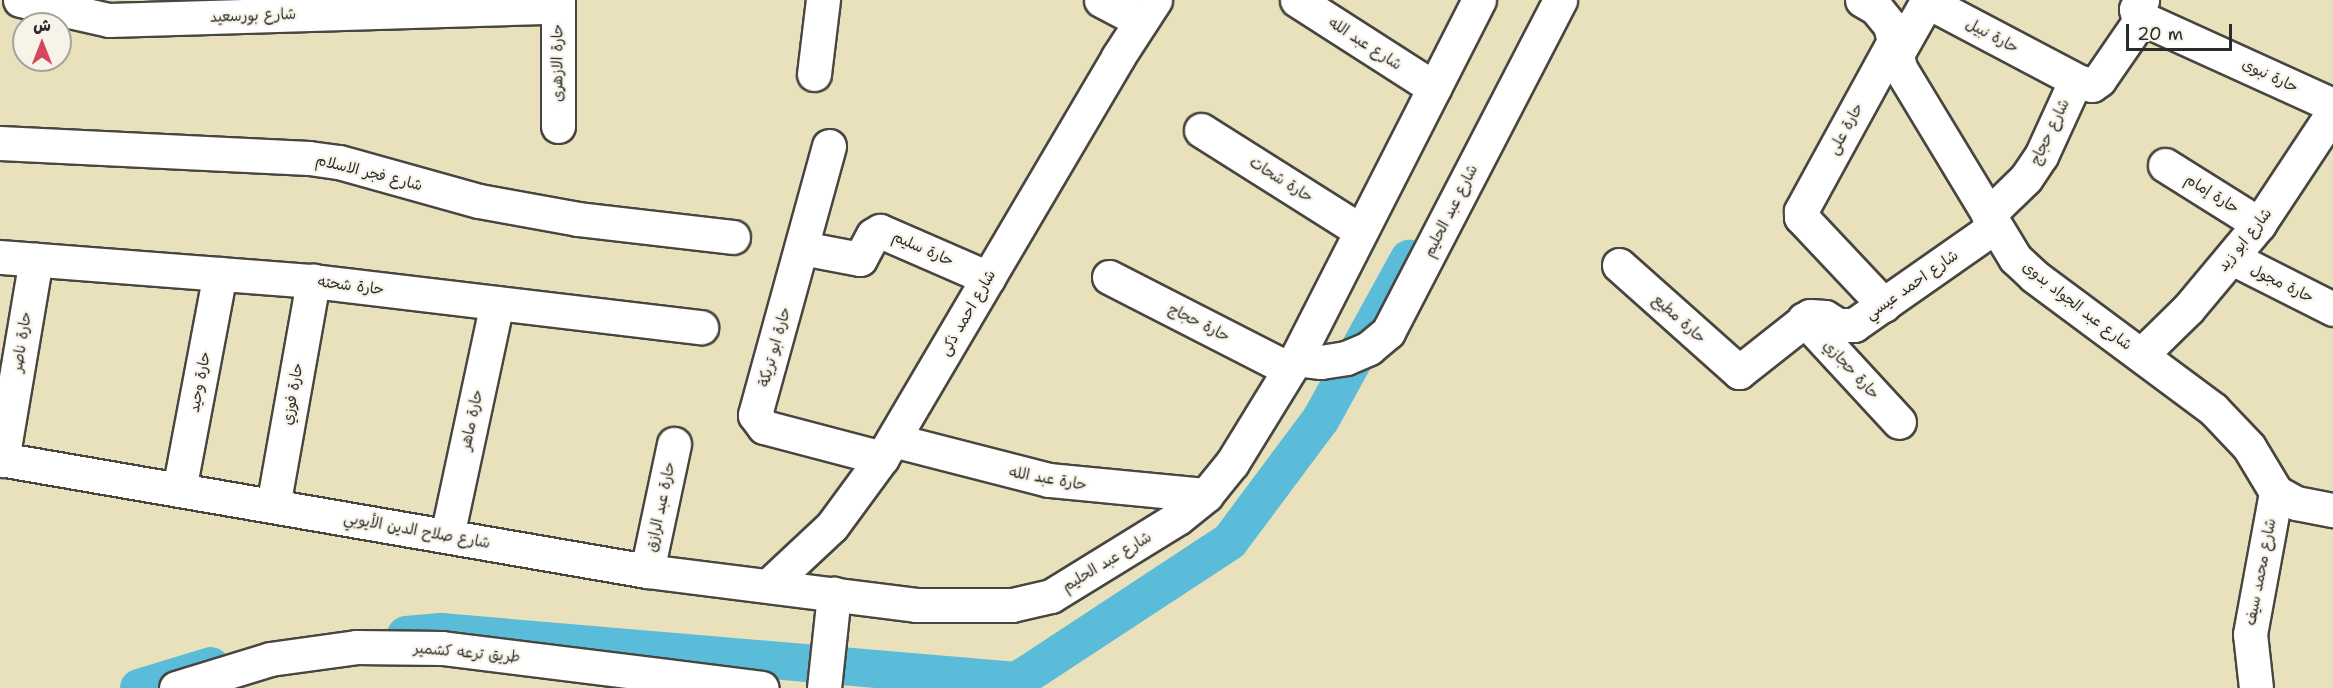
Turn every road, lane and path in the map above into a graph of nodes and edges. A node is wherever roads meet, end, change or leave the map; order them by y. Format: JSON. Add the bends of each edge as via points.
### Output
{"nodes":[{"id":1,"x":20,"y":0,"type":"edge"},
{"id":2,"x":557,"y":0,"type":"edge"},
{"id":3,"x":823,"y":0,"type":"edge"},
{"id":4,"x":1101,"y":0,"type":"edge"},
{"id":5,"x":1297,"y":0,"type":"edge"},
{"id":6,"x":1479,"y":0,"type":"edge"},
{"id":7,"x":1560,"y":0,"type":"edge"},
{"id":8,"x":1862,"y":0,"type":"edge"},
{"id":9,"x":2141,"y":9,"type":"edge"},
{"id":10,"x":1148,"y":11,"type":"edge"},
{"id":11,"x":1972,"y":11,"type":"edge"},
{"id":12,"x":1895,"y":49,"type":"junction"},
{"id":13,"x":814,"y":74,"type":"dead end"},
{"id":14,"x":2080,"y":82,"type":"junction"},
{"id":15,"x":1434,"y":88,"type":"junction"},
{"id":16,"x":2333,"y":105,"type":"edge"},
{"id":17,"x":2333,"y":112,"type":"edge"},
{"id":18,"x":558,"y":126,"type":"dead end"},
{"id":19,"x":1201,"y":130,"type":"dead end"},
{"id":20,"x":0,"y":143,"type":"edge"},
{"id":21,"x":829,"y":146,"type":"dead end"},
{"id":22,"x":2321,"y":159,"type":"edge"},
{"id":23,"x":2165,"y":165,"type":"dead end"},
{"id":24,"x":1991,"y":221,"type":"junction"},
{"id":25,"x":2259,"y":224,"type":"junction"},
{"id":26,"x":1361,"y":231,"type":"junction"},
{"id":27,"x":733,"y":237,"type":"dead end"},
{"id":28,"x":802,"y":248,"type":"junction"},
{"id":29,"x":0,"y":257,"type":"edge"},
{"id":30,"x":2232,"y":258,"type":"junction"},
{"id":31,"x":36,"y":260,"type":"junction"},
{"id":32,"x":1619,"y":266,"type":"dead end"},
{"id":33,"x":220,"y":274,"type":"junction"},
{"id":34,"x":1109,"y":277,"type":"dead end"},
{"id":35,"x":988,"y":278,"type":"junction"},
{"id":36,"x":313,"y":281,"type":"junction"},
{"id":37,"x":496,"y":303,"type":"junction"},
{"id":38,"x":1884,"y":305,"type":"junction"},
{"id":39,"x":2333,"y":309,"type":"edge"},
{"id":40,"x":1804,"y":319,"type":"junction"},
{"id":41,"x":700,"y":327,"type":"dead end"},
{"id":42,"x":2141,"y":355,"type":"junction"},
{"id":43,"x":1292,"y":364,"type":"junction"},
{"id":44,"x":1899,"y":422,"type":"dead end"},
{"id":45,"x":674,"y":444,"type":"dead end"},
{"id":46,"x":888,"y":449,"type":"junction"},
{"id":47,"x":1,"y":459,"type":"edge"},
{"id":48,"x":179,"y":490,"type":"junction"},
{"id":49,"x":2276,"y":492,"type":"junction"},
{"id":50,"x":1206,"y":495,"type":"junction"},
{"id":51,"x":273,"y":506,"type":"junction"},
{"id":52,"x":2333,"y":510,"type":"edge"},
{"id":53,"x":447,"y":536,"type":"junction"},
{"id":54,"x":647,"y":571,"type":"junction"},
{"id":55,"x":769,"y":585,"type":"junction"},
{"id":56,"x":834,"y":594,"type":"junction"},
{"id":57,"x":824,"y":684,"type":"edge"},
{"id":58,"x":185,"y":686,"type":"edge"},
{"id":59,"x":762,"y":688,"type":"edge"},
{"id":60,"x":2256,"y":688,"type":"edge"}],
"edges":[{"from":1,"to":2,"type":"street","name":"شارع بورسعيد","via":[[109,20],[544,7]]},
{"from":2,"to":18,"type":"street","name":"حارة الازهرى"},
{"from":3,"to":13,"type":"street"},
{"from":4,"to":10,"type":"street"},
{"from":5,"to":15,"type":"street","name":"شارع عبد الله"},
{"from":6,"to":15,"type":"street","name":"شارع عبد الحليم"},
{"from":7,"to":43,"type":"street","name":"شارع عبد الحليم","via":[[1388,332],[1369,348],[1346,358]]},
{"from":8,"to":12,"type":"street","name":"شارع عبد الجواد بدوى","via":[[1884,16]]},
{"from":9,"to":14,"type":"street","name":"شارع حجاج","via":[[2096,83]]},
{"from":9,"to":16,"type":"street","name":"حارة نبوى"},
{"from":10,"to":35,"type":"street","name":"شارع احمد ذكى"},
{"from":11,"to":12,"type":"street","name":"حارة نبيل","via":[[1926,3]]},
{"from":11,"to":14,"type":"street","name":"حارة نبيل"},
{"from":12,"to":24,"type":"street","name":"شارع عبد الجواد بدوى"},
{"from":12,"to":38,"type":"street","name":"حارة على","via":[[1801,215]]},
{"from":14,"to":24,"type":"street","name":"شارع حجاج","via":[[2071,89],[2053,133],[2026,178]]},
{"from":15,"to":26,"type":"street","name":"شارع عبد الحليم"},
{"from":17,"to":22,"type":"street","name":"شارع ابو زيد"},
{"from":19,"to":26,"type":"street","name":"حارة شحات"},
{"from":20,"to":27,"type":"street","name":"شارع فجر الاسلام","via":[[309,158],[339,162],[479,201],[578,219]]},
{"from":21,"to":28,"type":"street","name":"حارة ابو تريكة"},
{"from":22,"to":25,"type":"street","name":"شارع ابو زيد"},
{"from":23,"to":25,"type":"street","name":"حارة إمام"},
{"from":24,"to":38,"type":"street","name":"شارع احمد عيسي"},
{"from":24,"to":42,"type":"street","name":"شارع عبد الجواد بدوى","via":[[2015,258],[2034,276]]},
{"from":25,"to":30,"type":"street","name":"شارع ابو زيد"},
{"from":26,"to":43,"type":"street","name":"شارع عبد الحليم"},
{"from":28,"to":35,"type":"street","name":"حارة سليم","via":[[861,259],[873,235],[884,232]]},
{"from":28,"to":46,"type":"street","name":"حارة ابو تريكة","via":[[756,420],[764,427]]},
{"from":29,"to":31,"type":"street","name":"حارة شحته"},
{"from":30,"to":39,"type":"street","name":"حارة مجول"},
{"from":30,"to":42,"type":"street","name":"شارع ابو زيد"},
{"from":31,"to":33,"type":"street","name":"حارة شحته"},
{"from":31,"to":47,"type":"street","name":"حارة ناصر"},
{"from":32,"to":40,"type":"street","name":"حارة مطيع","via":[[1739,372]]},
{"from":33,"to":36,"type":"street","name":"حارة شحته"},
{"from":33,"to":48,"type":"street","name":"حارة وحيد"},
{"from":34,"to":43,"type":"street","name":"حارة حجاج"},
{"from":35,"to":46,"type":"street","name":"شارع احمد ذكى"},
{"from":36,"to":37,"type":"street","name":"حارة شحته"},
{"from":36,"to":51,"type":"street","name":"حارة فوزي"},
{"from":37,"to":41,"type":"street","name":"حارة شحته"},
{"from":37,"to":53,"type":"street","name":"حارة ماهر"},
{"from":38,"to":40,"type":"street","name":"شارع احمد عيسي","via":[[1854,325],[1838,325],[1818,315]]},
{"from":40,"to":44,"type":"street","name":"حارة حجازي"},
{"from":42,"to":49,"type":"street","name":"شارع عبد الجواد بدوى","via":[[2232,427]]},
{"from":43,"to":50,"type":"street","name":"شارع عبد الحليم","via":[[1232,463]]},
{"from":45,"to":54,"type":"street","name":"حارة عبد الرازق"},
{"from":46,"to":50,"type":"street","name":"حارة عبد الله","via":[[1049,480]]},
{"from":46,"to":55,"type":"street","name":"شارع احمد ذكى","via":[[832,526]]},
{"from":47,"to":48,"type":"street","name":"شارع صلاح الدين الأيوبي"},
{"from":48,"to":51,"type":"street","name":"شارع صلاح الدين الأيوبي"},
{"from":49,"to":52,"type":"street","via":[[2296,503]]},
{"from":49,"to":60,"type":"street","name":"شارع محمد سيف","via":[[2250,634]]},
{"from":50,"to":56,"type":"street","name":"شارع عبد الحليم","via":[[1169,524],[1051,596],[1012,605],[969,607]]},
{"from":51,"to":53,"type":"street","name":"شارع صلاح الدين الأيوبي"},
{"from":53,"to":54,"type":"street","name":"شارع صلاح الدين الأيوبي"},
{"from":54,"to":55,"type":"street","name":"شارع صلاح الدين الأيوبي"},
{"from":55,"to":56,"type":"street","name":"شارع صلاح الدين الأيوبي"},
{"from":56,"to":57,"type":"street"},
{"from":58,"to":59,"type":"street","name":"طريق ترعه كشمير","via":[[270,659],[356,647],[442,648]]}]}
